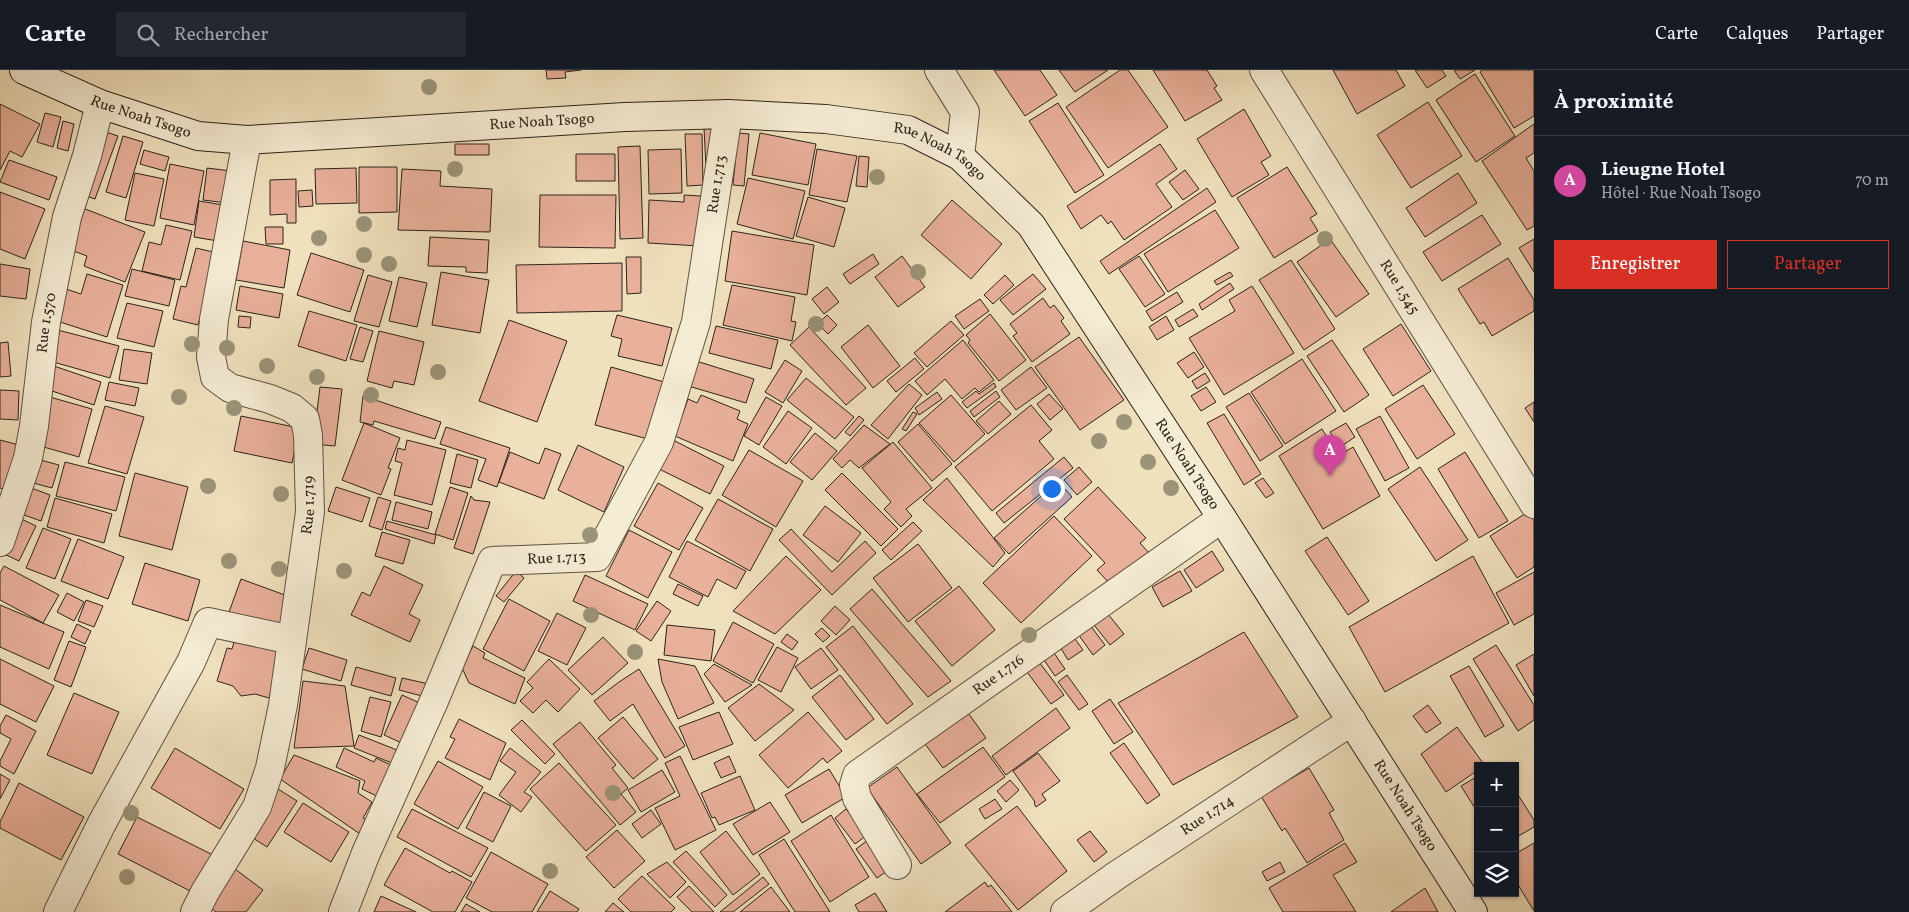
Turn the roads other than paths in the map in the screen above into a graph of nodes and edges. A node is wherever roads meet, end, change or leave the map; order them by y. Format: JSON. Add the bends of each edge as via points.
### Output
{"nodes":[{"id":1,"x":24,"y":70,"type":"edge"},
{"id":2,"x":939,"y":70,"type":"edge"},
{"id":3,"x":1264,"y":70,"type":"edge"},
{"id":4,"x":100,"y":104,"type":"junction"},
{"id":5,"x":728,"y":114,"type":"junction"},
{"id":6,"x":247,"y":140,"type":"junction"},
{"id":7,"x":960,"y":156,"type":"junction"},
{"id":8,"x":1534,"y":504,"type":"edge"},
{"id":9,"x":1222,"y":518,"type":"junction"},
{"id":10,"x":0,"y":542,"type":"edge"},
{"id":11,"x":292,"y":640,"type":"junction"},
{"id":12,"x":1352,"y":721,"type":"junction"},
{"id":13,"x":897,"y":865,"type":"dead end"},
{"id":14,"x":58,"y":912,"type":"edge"},
{"id":15,"x":195,"y":912,"type":"edge"},
{"id":16,"x":344,"y":912,"type":"edge"},
{"id":17,"x":1065,"y":912,"type":"edge"},
{"id":18,"x":1473,"y":912,"type":"edge"}],
"edges":[{"from":1,"to":4,"type":"street","name":"Rue Noah Tsogo"},
{"from":2,"to":7,"type":"street","via":[[965,112]]},
{"from":3,"to":8,"type":"street","name":"Rue 1.545"},
{"from":4,"to":6,"type":"street","name":"Rue Noah Tsogo","via":[[198,136]]},
{"from":4,"to":10,"type":"street","name":"Rue 1.570","via":[[67,217],[46,322],[28,458]]},
{"from":5,"to":6,"type":"street","name":"Rue Noah Tsogo","via":[[625,117]]},
{"from":5,"to":7,"type":"street","name":"Rue Noah Tsogo","via":[[826,119],[908,130]]},
{"from":5,"to":16,"type":"street","name":"Rue 1.713","via":[[696,322],[659,442],[597,556],[492,561],[366,853]]},
{"from":6,"to":11,"type":"street","name":"Rue 1.719","via":[[214,319],[211,357],[215,377],[230,388],[292,408],[305,419],[310,512]]},
{"from":7,"to":9,"type":"street","name":"Rue Noah Tsogo","via":[[1031,225]]},
{"from":9,"to":12,"type":"street","name":"Rue Noah Tsogo"},
{"from":9,"to":13,"type":"street","name":"Rue 1.716","via":[[857,776],[854,785],[857,798]]},
{"from":11,"to":14,"type":"street","via":[[208,622]]},
{"from":11,"to":15,"type":"street","name":"Rue 1.719","via":[[270,768],[257,807]]},
{"from":12,"to":17,"type":"street","name":"Rue 1.714"},
{"from":12,"to":18,"type":"street","name":"Rue Noah Tsogo"}]}
